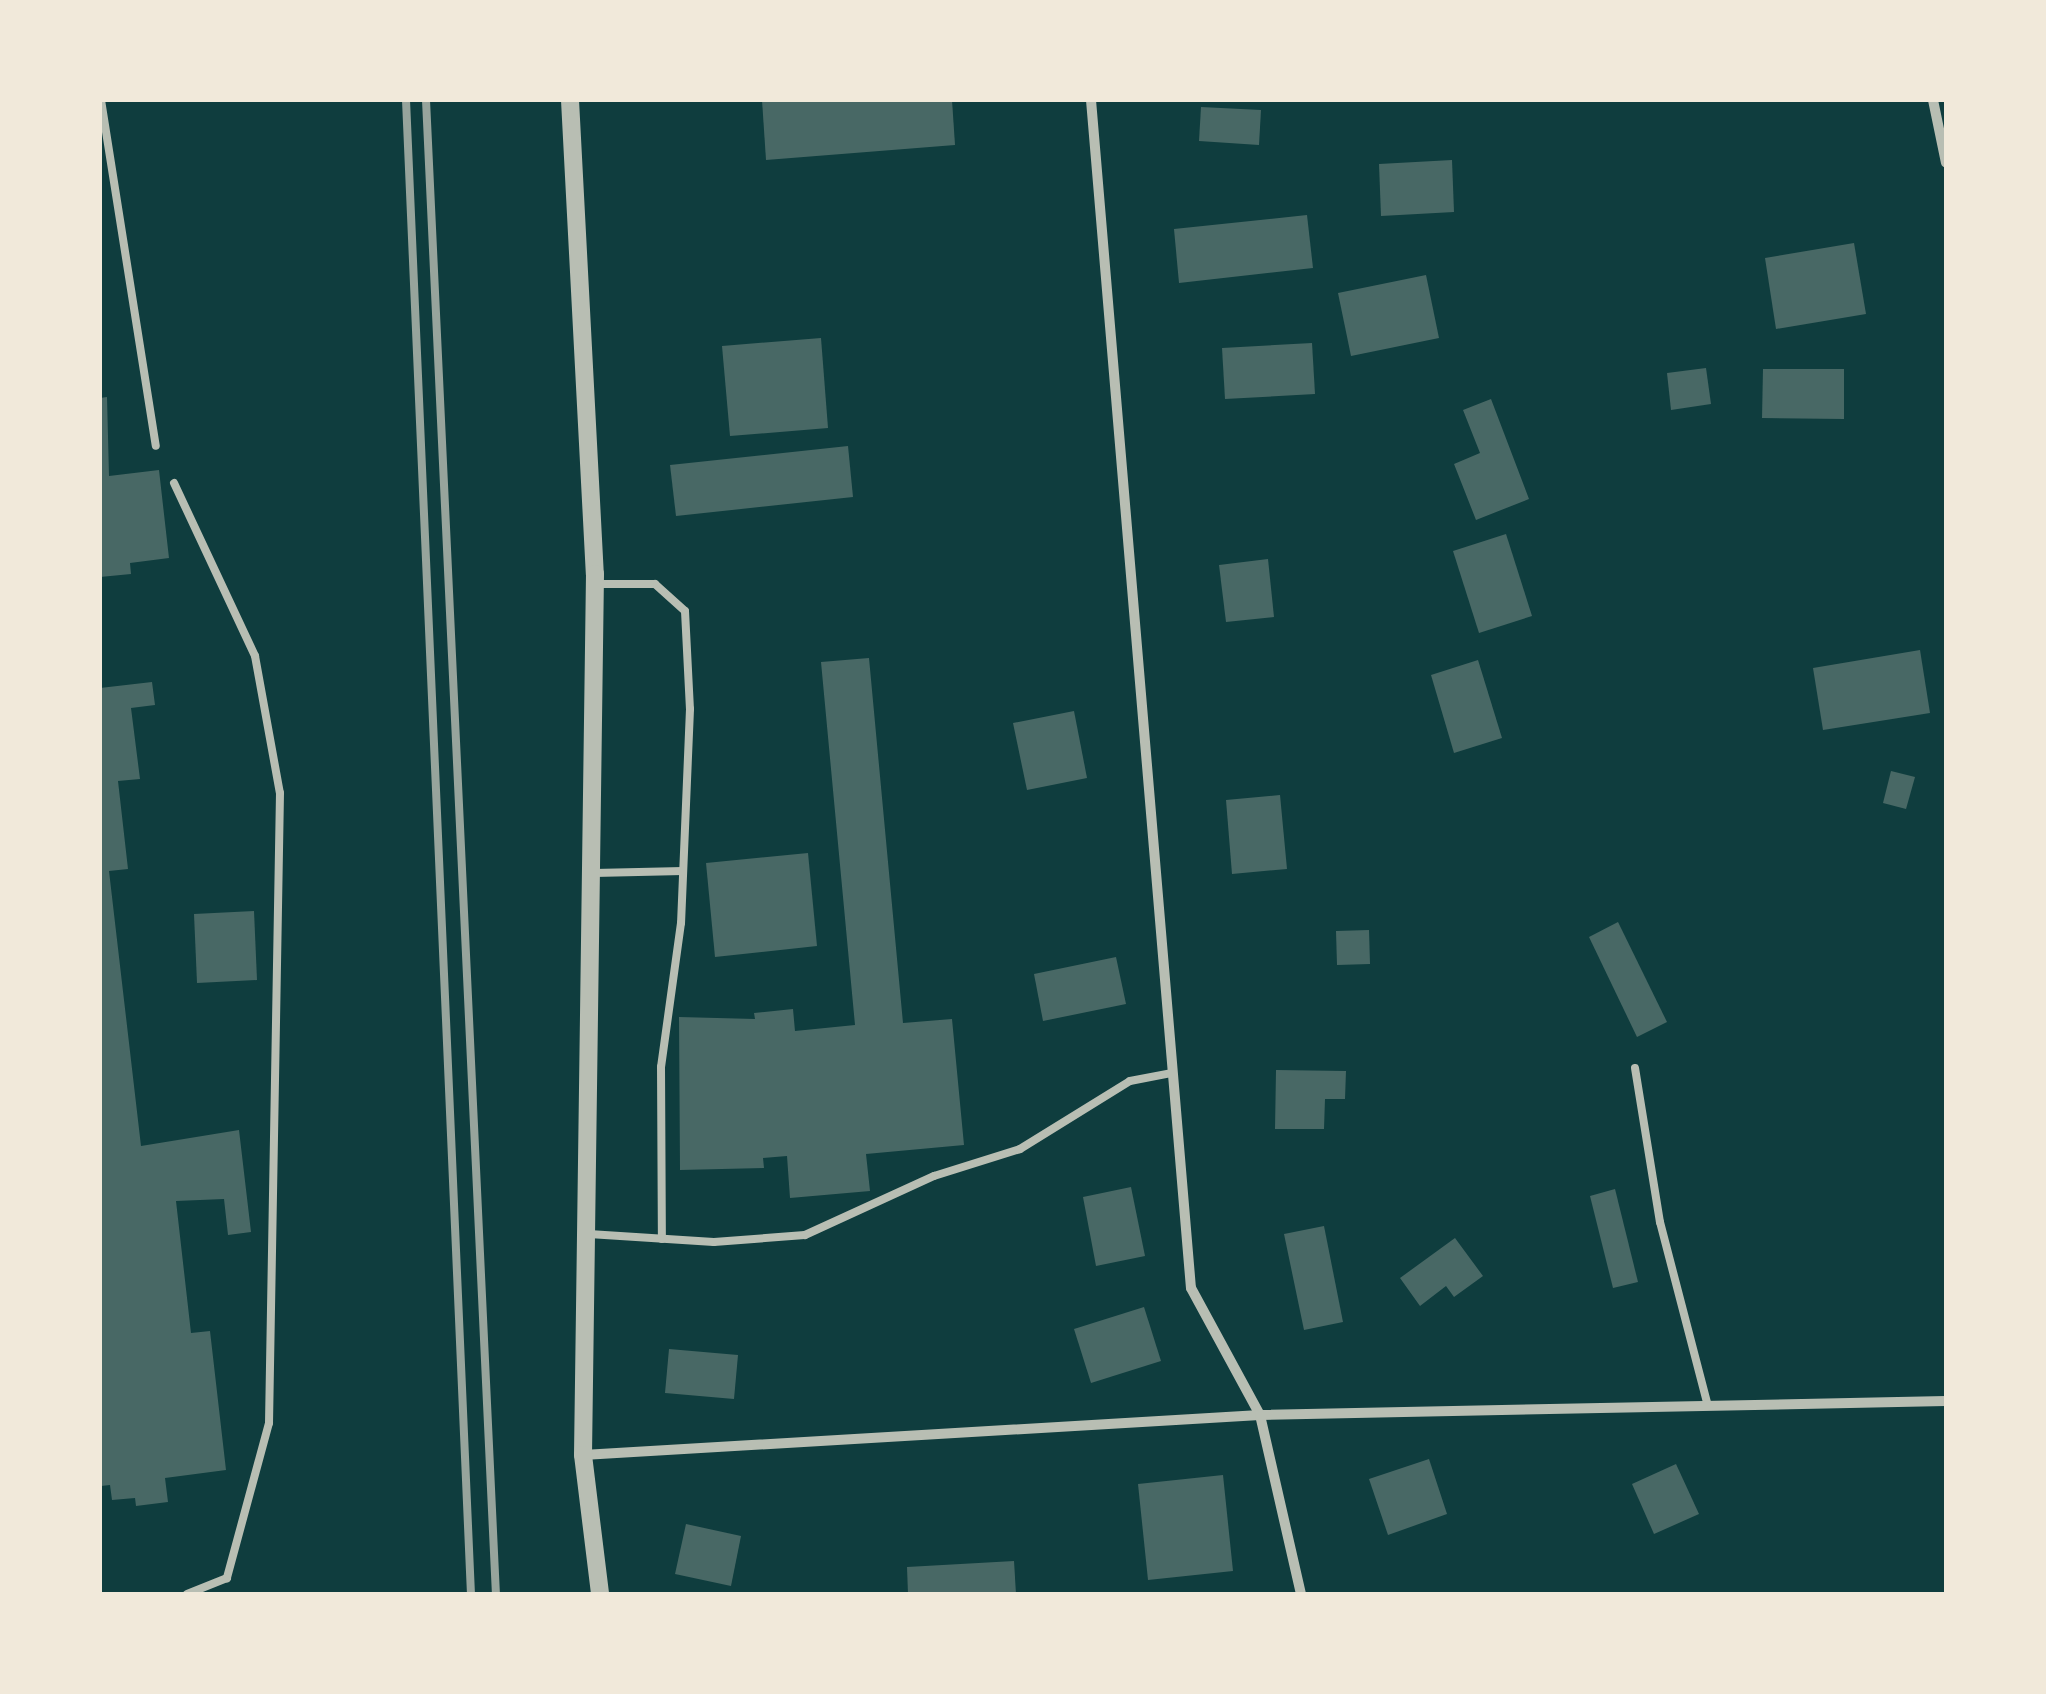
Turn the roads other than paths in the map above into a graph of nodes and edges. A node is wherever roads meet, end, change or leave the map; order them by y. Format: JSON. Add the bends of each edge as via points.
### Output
{"nodes":[{"id":1,"x":101,"y":100,"type":"edge"},
{"id":2,"x":570,"y":100,"type":"edge"},
{"id":3,"x":1091,"y":100,"type":"edge"},
{"id":4,"x":1933,"y":100,"type":"edge"},
{"id":5,"x":1946,"y":163,"type":"edge"},
{"id":6,"x":156,"y":446,"type":"dead end"},
{"id":7,"x":174,"y":482,"type":"dead end"},
{"id":8,"x":595,"y":584,"type":"junction"},
{"id":9,"x":684,"y":871,"type":"junction"},
{"id":10,"x":594,"y":873,"type":"junction"},
{"id":11,"x":1635,"y":1068,"type":"dead end"},
{"id":12,"x":1172,"y":1073,"type":"junction"},
{"id":13,"x":587,"y":1234,"type":"junction"},
{"id":14,"x":662,"y":1239,"type":"junction"},
{"id":15,"x":1946,"y":1401,"type":"edge"},
{"id":16,"x":1708,"y":1406,"type":"junction"},
{"id":17,"x":1260,"y":1415,"type":"junction"},
{"id":18,"x":583,"y":1455,"type":"junction"},
{"id":19,"x":187,"y":1594,"type":"edge"},
{"id":20,"x":600,"y":1594,"type":"edge"},
{"id":21,"x":1302,"y":1594,"type":"edge"}],
"edges":[{"from":1,"to":6,"type":"lane"},
{"from":2,"to":8,"type":"street"},
{"from":3,"to":12,"type":"street"},
{"from":4,"to":5,"type":"street"},
{"from":7,"to":19,"type":"lane","via":[[255,656],[280,793],[268,1424],[227,1578]]},
{"from":8,"to":9,"type":"lane","via":[[655,584],[685,611],[690,709]]},
{"from":8,"to":10,"type":"street"},
{"from":9,"to":10,"type":"lane"},
{"from":9,"to":14,"type":"lane","via":[[662,1067]]},
{"from":10,"to":13,"type":"street"},
{"from":11,"to":16,"type":"lane","via":[[1660,1222]]},
{"from":12,"to":14,"type":"lane","via":[[1130,1081],[1020,1149],[934,1176],[804,1235]]},
{"from":12,"to":17,"type":"street","via":[[1191,1288]]},
{"from":13,"to":14,"type":"lane"},
{"from":13,"to":18,"type":"street"},
{"from":15,"to":16,"type":"street"},
{"from":16,"to":17,"type":"street"},
{"from":17,"to":18,"type":"street"},
{"from":17,"to":21,"type":"street"},
{"from":18,"to":20,"type":"street"}]}
